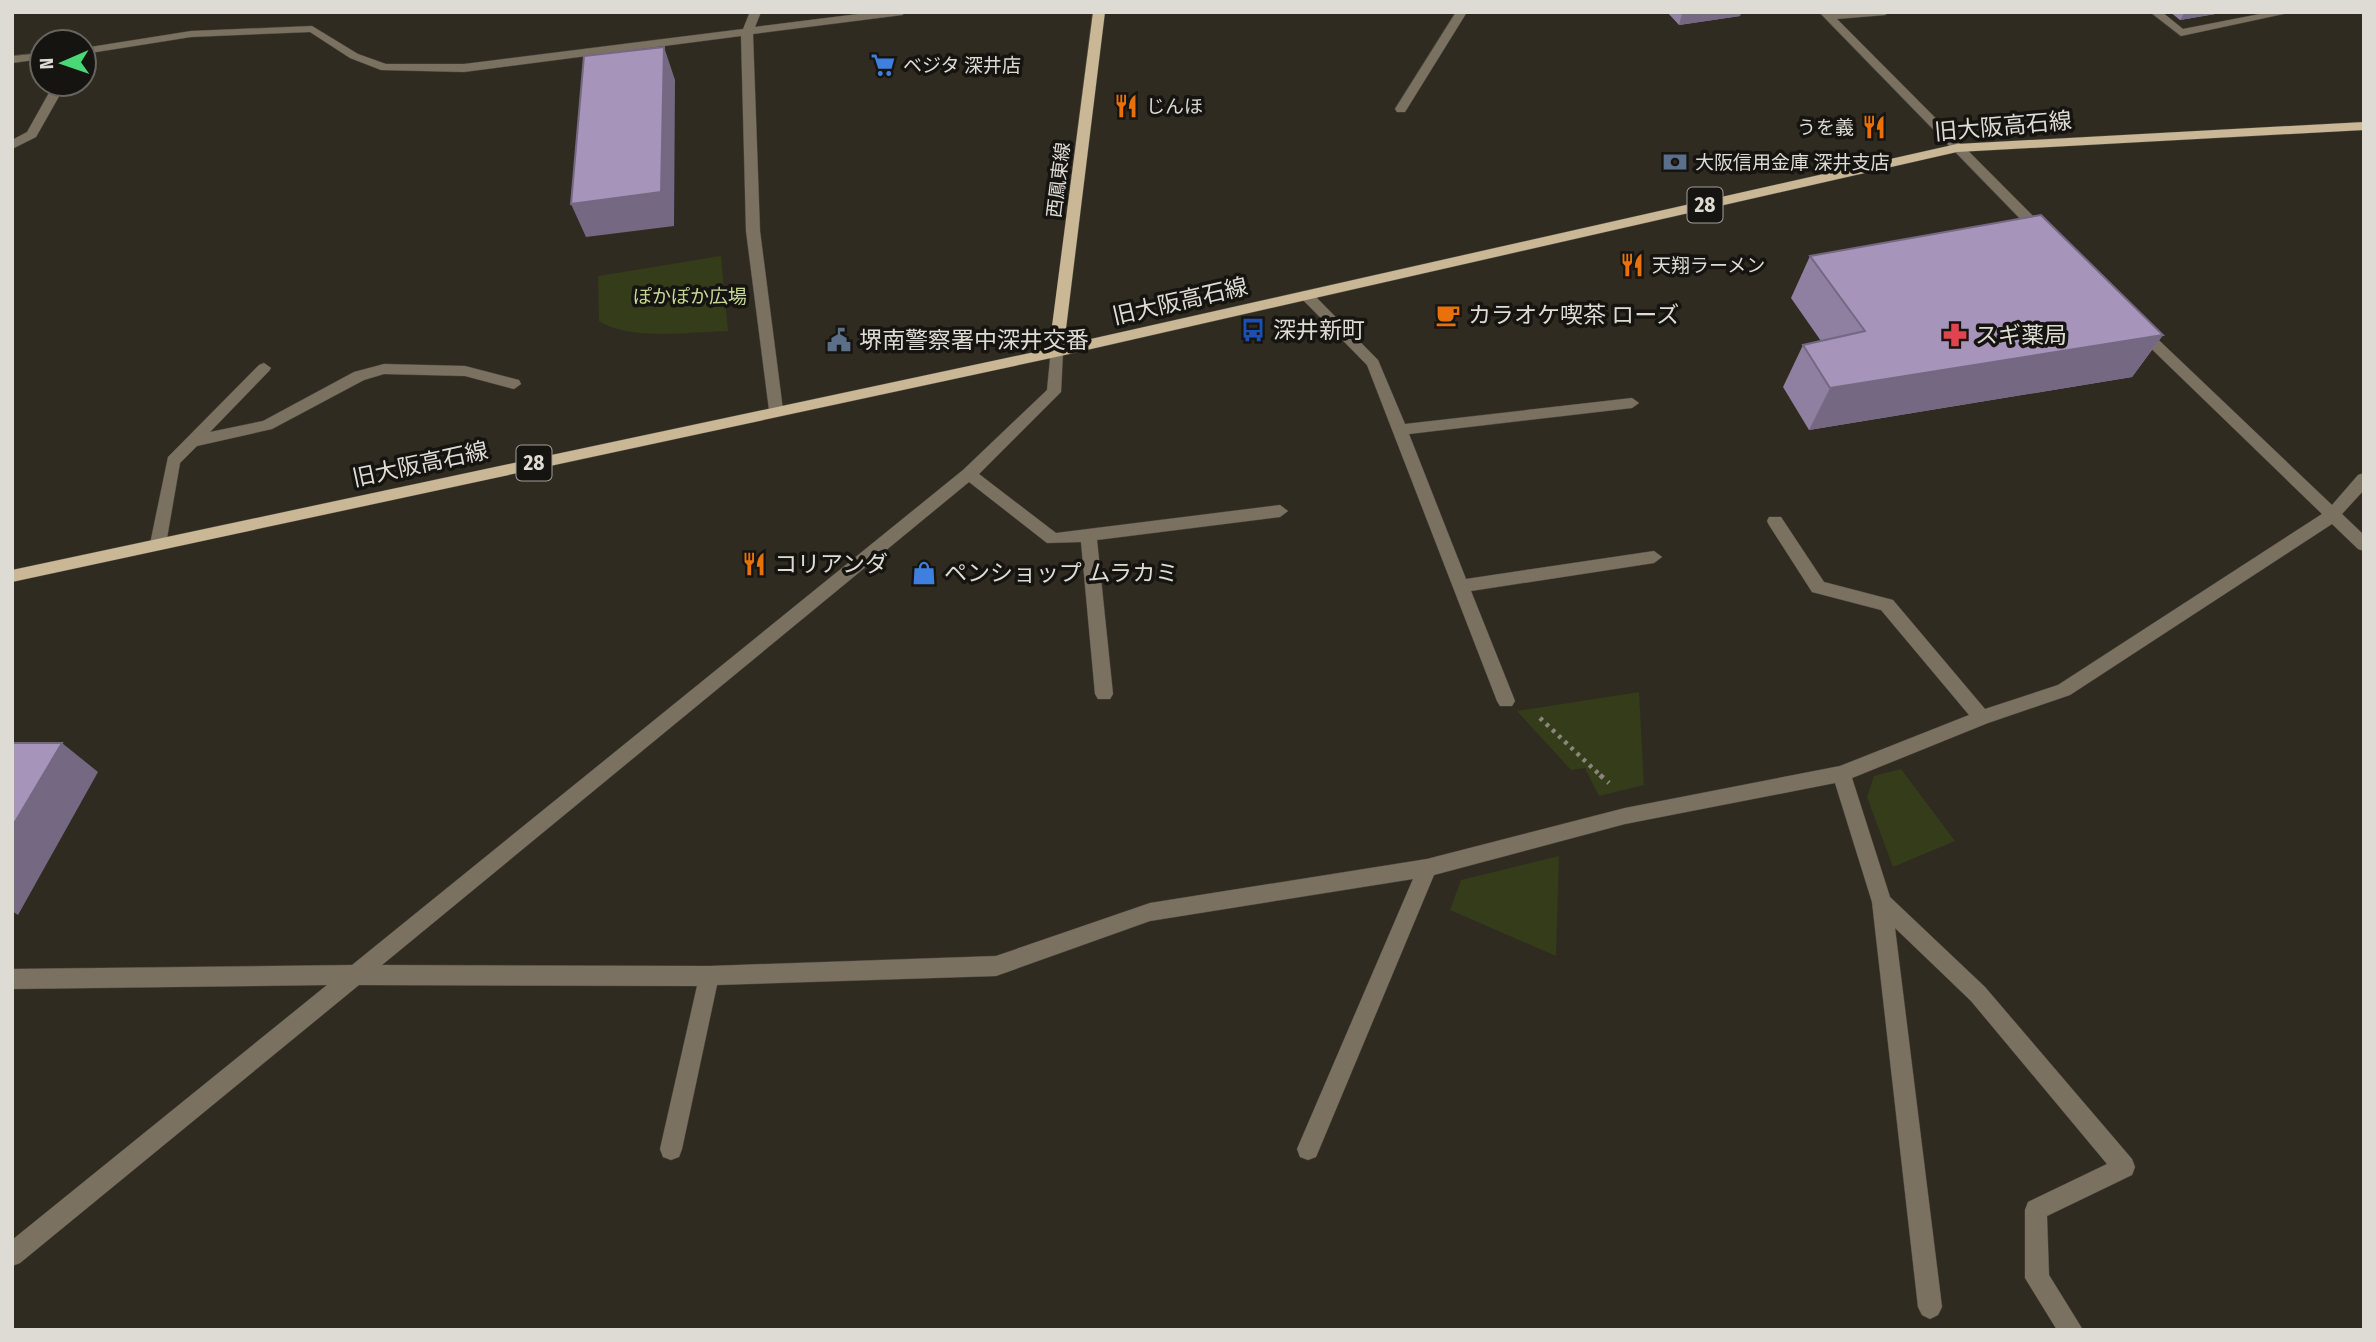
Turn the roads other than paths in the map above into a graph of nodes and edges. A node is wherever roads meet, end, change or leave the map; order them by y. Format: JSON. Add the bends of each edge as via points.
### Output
{"nodes":[{"id":1,"x":313,"y":12,"type":"edge"},
{"id":2,"x":756,"y":12,"type":"edge"},
{"id":3,"x":902,"y":12,"type":"edge"},
{"id":4,"x":1099,"y":12,"type":"edge"},
{"id":5,"x":1462,"y":12,"type":"edge"},
{"id":6,"x":1885,"y":12,"type":"edge"},
{"id":7,"x":2155,"y":12,"type":"edge"},
{"id":8,"x":2288,"y":12,"type":"edge"},
{"id":9,"x":1825,"y":14,"type":"edge"},
{"id":10,"x":312,"y":29,"type":"junction"},
{"id":11,"x":747,"y":32,"type":"junction"},
{"id":12,"x":98,"y":48,"type":"edge"},
{"id":13,"x":52,"y":98,"type":"edge"},
{"id":14,"x":1401,"y":109,"type":"dead end"},
{"id":15,"x":2364,"y":126,"type":"edge"},
{"id":16,"x":13,"y":144,"type":"edge"},
{"id":17,"x":1957,"y":148,"type":"junction"},
{"id":18,"x":2054,"y":244,"type":"edge"},
{"id":19,"x":1306,"y":295,"type":"junction"},
{"id":20,"x":2131,"y":321,"type":"edge"},
{"id":21,"x":1056,"y":352,"type":"junction"},
{"id":22,"x":264,"y":368,"type":"dead end"},
{"id":23,"x":514,"y":384,"type":"dead end"},
{"id":24,"x":1632,"y":403,"type":"dead end"},
{"id":25,"x":776,"y":410,"type":"junction"},
{"id":26,"x":1398,"y":430,"type":"junction"},
{"id":27,"x":191,"y":442,"type":"junction"},
{"id":28,"x":970,"y":474,"type":"junction"},
{"id":29,"x":2364,"y":480,"type":"edge"},
{"id":30,"x":1280,"y":511,"type":"dead end"},
{"id":31,"x":2331,"y":516,"type":"junction"},
{"id":32,"x":1774,"y":521,"type":"dead end"},
{"id":33,"x":1087,"y":534,"type":"junction"},
{"id":34,"x":158,"y":544,"type":"junction"},
{"id":35,"x":2364,"y":545,"type":"edge"},
{"id":36,"x":1654,"y":557,"type":"dead end"},
{"id":37,"x":12,"y":576,"type":"edge"},
{"id":38,"x":1460,"y":586,"type":"junction"},
{"id":39,"x":1104,"y":694,"type":"dead end"},
{"id":40,"x":1506,"y":701,"type":"dead end"},
{"id":41,"x":1982,"y":718,"type":"junction"},
{"id":42,"x":1841,"y":775,"type":"junction"},
{"id":43,"x":1427,"y":868,"type":"junction"},
{"id":44,"x":1882,"y":902,"type":"junction"},
{"id":45,"x":353,"y":975,"type":"junction"},
{"id":46,"x":709,"y":976,"type":"junction"},
{"id":47,"x":12,"y":979,"type":"edge"},
{"id":48,"x":671,"y":1149,"type":"dead end"},
{"id":49,"x":1308,"y":1149,"type":"dead end"},
{"id":50,"x":12,"y":1255,"type":"edge"},
{"id":51,"x":1930,"y":1307,"type":"dead end"},
{"id":52,"x":2071,"y":1330,"type":"edge"}],
"edges":[{"from":1,"to":10,"type":"street"},
{"from":2,"to":11,"type":"street"},
{"from":3,"to":11,"type":"street"},
{"from":4,"to":21,"type":"main road","name":"西鳳東線"},
{"from":5,"to":14,"type":"street"},
{"from":6,"to":9,"type":"street"},
{"from":7,"to":8,"type":"street","via":[[2180,33]]},
{"from":9,"to":17,"type":"street"},
{"from":10,"to":11,"type":"street","via":[[355,56],[385,68],[464,68]]},
{"from":10,"to":12,"type":"street","via":[[154,38]]},
{"from":11,"to":25,"type":"street","via":[[753,231]]},
{"from":13,"to":16,"type":"street","via":[[32,134]]},
{"from":15,"to":17,"type":"main road","name":"旧大阪高石線","number":"28"},
{"from":17,"to":18,"type":"street"},
{"from":17,"to":19,"type":"main road","name":"旧大阪高石線","number":"28"},
{"from":19,"to":21,"type":"main road","name":"旧大阪高石線","number":"28"},
{"from":19,"to":26,"type":"street","via":[[1373,363]]},
{"from":20,"to":31,"type":"street"},
{"from":21,"to":25,"type":"main road","name":"旧大阪高石線","number":"28"},
{"from":21,"to":28,"type":"street","via":[[1054,392]]},
{"from":22,"to":27,"type":"street"},
{"from":23,"to":27,"type":"street","via":[[465,371],[384,369],[359,376],[267,425]]},
{"from":24,"to":26,"type":"street"},
{"from":25,"to":34,"type":"main road","name":"旧大阪高石線","number":"28"},
{"from":26,"to":38,"type":"street"},
{"from":27,"to":34,"type":"street","via":[[173,461]]},
{"from":28,"to":33,"type":"street","via":[[1053,539]]},
{"from":28,"to":45,"type":"street"},
{"from":29,"to":31,"type":"street"},
{"from":30,"to":33,"type":"street"},
{"from":31,"to":35,"type":"street"},
{"from":31,"to":41,"type":"street","via":[[2064,690]]},
{"from":32,"to":41,"type":"street","via":[[1818,587],[1887,605]]},
{"from":33,"to":39,"type":"street"},
{"from":34,"to":37,"type":"main road","name":"旧大阪高石線","number":"28"},
{"from":36,"to":38,"type":"street"},
{"from":38,"to":40,"type":"street"},
{"from":41,"to":42,"type":"street"},
{"from":42,"to":43,"type":"street","via":[[1625,816]]},
{"from":42,"to":44,"type":"street"},
{"from":43,"to":46,"type":"street","via":[[1150,912],[996,966]]},
{"from":43,"to":49,"type":"street"},
{"from":44,"to":51,"type":"street"},
{"from":44,"to":52,"type":"street","via":[[1978,994],[2124,1167],[2036,1210],[2037,1278]]},
{"from":45,"to":46,"type":"street"},
{"from":45,"to":47,"type":"street"},
{"from":45,"to":50,"type":"street"},
{"from":46,"to":48,"type":"street"}]}
